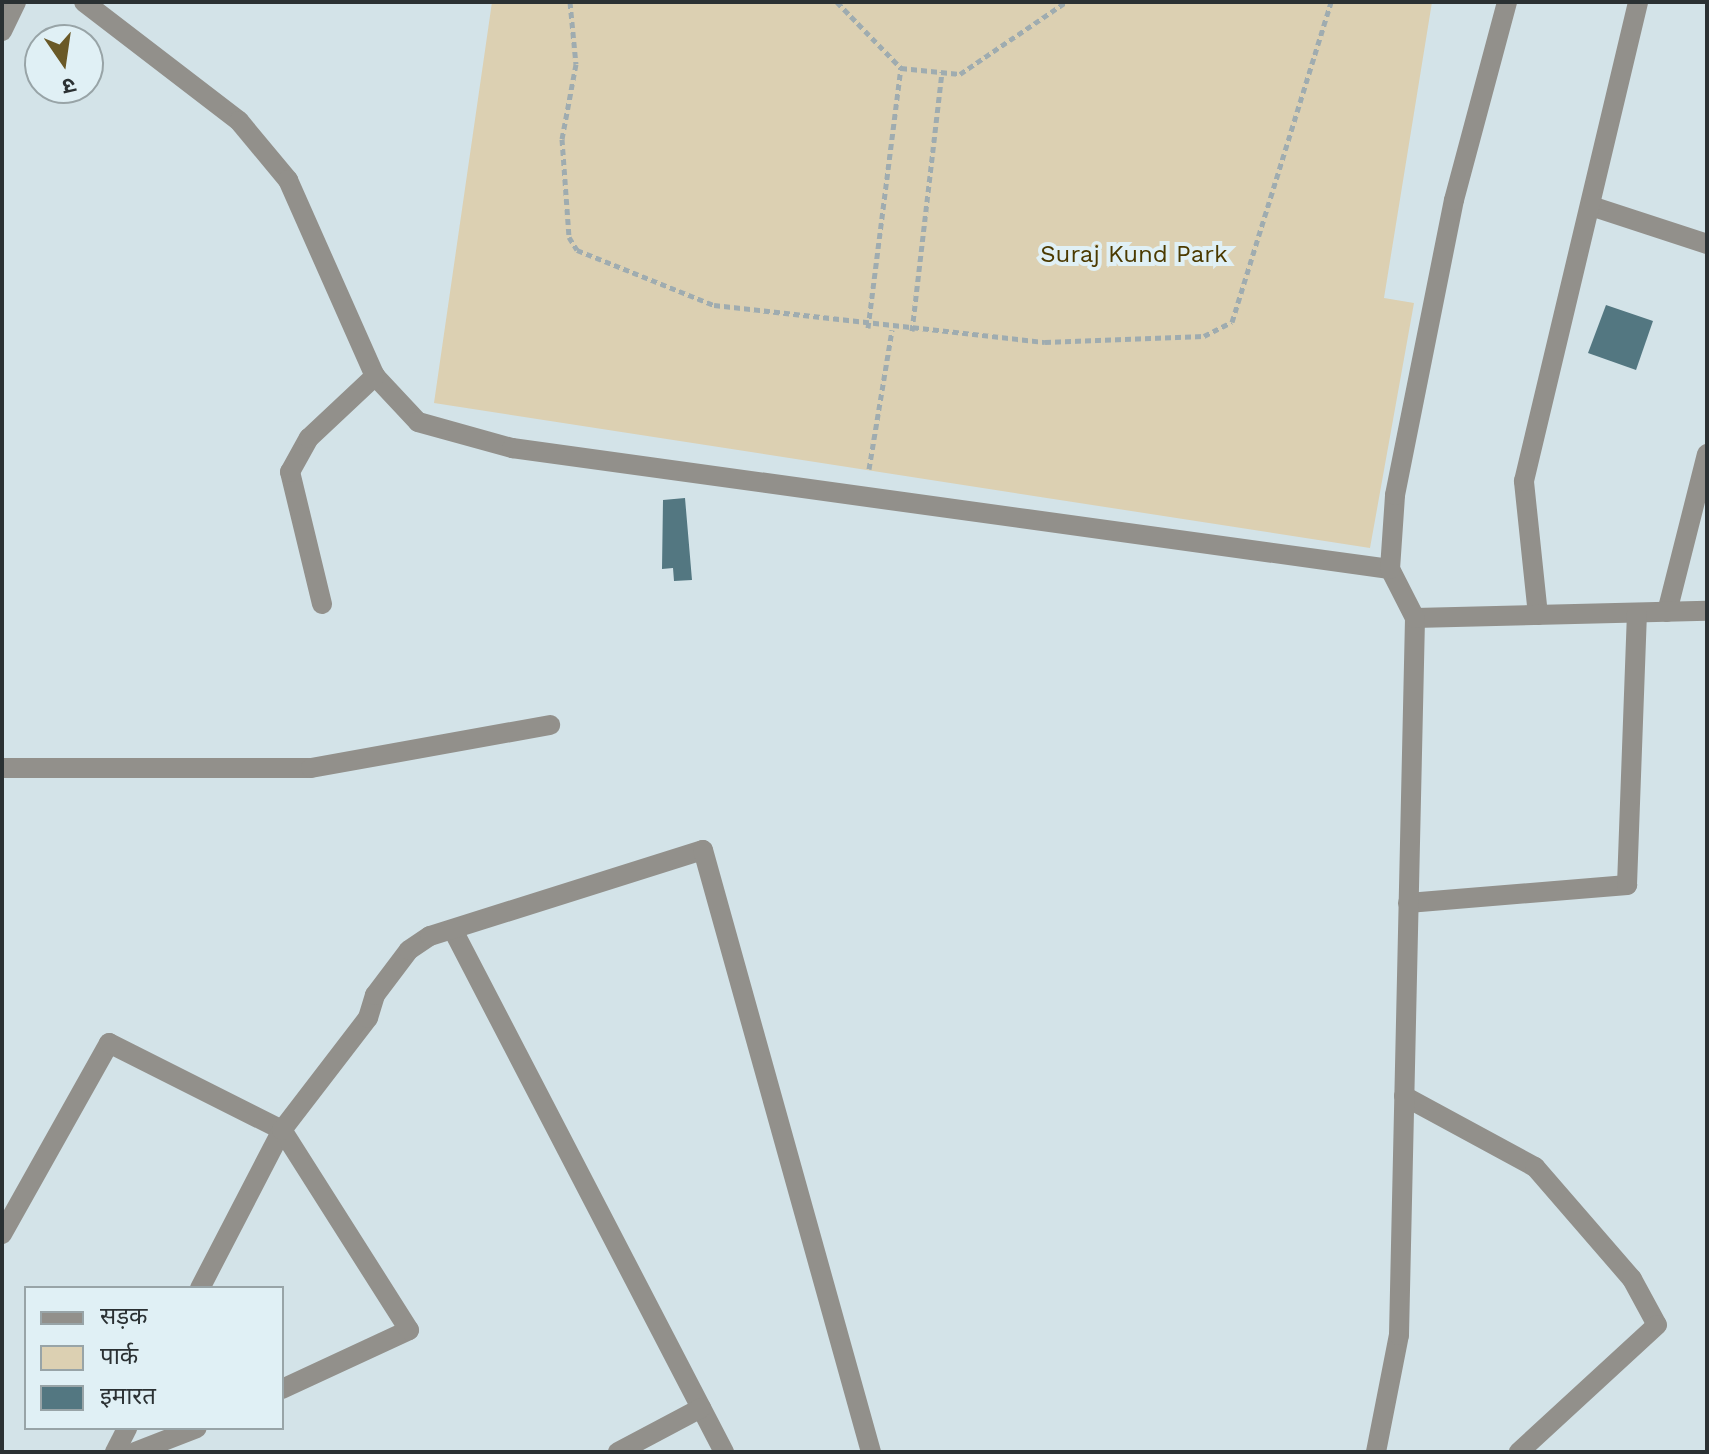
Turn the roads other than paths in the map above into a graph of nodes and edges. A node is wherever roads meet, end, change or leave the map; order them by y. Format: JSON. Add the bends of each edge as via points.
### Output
{"nodes":[{"id":1,"x":16,"y":2,"type":"edge"},
{"id":2,"x":84,"y":2,"type":"edge"},
{"id":3,"x":1507,"y":2,"type":"edge"},
{"id":4,"x":1638,"y":2,"type":"edge"},
{"id":5,"x":2,"y":31,"type":"edge"},
{"id":6,"x":1591,"y":206,"type":"junction"},
{"id":7,"x":1707,"y":244,"type":"edge"},
{"id":8,"x":375,"y":376,"type":"junction"},
{"id":9,"x":1707,"y":454,"type":"edge"},
{"id":10,"x":1390,"y":569,"type":"junction"},
{"id":11,"x":322,"y":604,"type":"dead end"},
{"id":12,"x":1707,"y":611,"type":"edge"},
{"id":13,"x":1667,"y":612,"type":"junction"},
{"id":14,"x":1637,"y":613,"type":"junction"},
{"id":15,"x":1538,"y":615,"type":"junction"},
{"id":16,"x":1415,"y":618,"type":"junction"},
{"id":17,"x":550,"y":725,"type":"dead end"},
{"id":18,"x":2,"y":768,"type":"edge"},
{"id":19,"x":1408,"y":903,"type":"junction"},
{"id":20,"x":454,"y":932,"type":"junction"},
{"id":21,"x":1404,"y":1096,"type":"junction"},
{"id":22,"x":282,"y":1130,"type":"junction"},
{"id":23,"x":2,"y":1234,"type":"edge"},
{"id":24,"x":201,"y":1286,"type":"edge"},
{"id":25,"x":284,"y":1388,"type":"edge"},
{"id":26,"x":701,"y":1408,"type":"junction"},
{"id":27,"x":126,"y":1430,"type":"edge"},
{"id":28,"x":192,"y":1430,"type":"edge"},
{"id":29,"x":115,"y":1452,"type":"edge"},
{"id":30,"x":135,"y":1452,"type":"edge"},
{"id":31,"x":618,"y":1452,"type":"edge"},
{"id":32,"x":724,"y":1452,"type":"edge"},
{"id":33,"x":871,"y":1452,"type":"edge"},
{"id":34,"x":1376,"y":1452,"type":"edge"},
{"id":35,"x":1519,"y":1452,"type":"edge"}],
"edges":[{"from":1,"to":5,"type":"street"},
{"from":2,"to":8,"type":"street","via":[[239,121],[288,180]]},
{"from":3,"to":10,"type":"street","via":[[1454,200],[1395,495]]},
{"from":4,"to":6,"type":"street"},
{"from":6,"to":7,"type":"street"},
{"from":6,"to":15,"type":"street","via":[[1524,481]]},
{"from":8,"to":10,"type":"street","via":[[418,422],[512,448]]},
{"from":8,"to":11,"type":"street","via":[[309,438],[290,472]]},
{"from":9,"to":13,"type":"street"},
{"from":10,"to":16,"type":"street"},
{"from":12,"to":13,"type":"street"},
{"from":13,"to":14,"type":"street"},
{"from":14,"to":15,"type":"street"},
{"from":14,"to":19,"type":"street","via":[[1627,885]]},
{"from":15,"to":16,"type":"street"},
{"from":16,"to":19,"type":"street"},
{"from":17,"to":18,"type":"street","via":[[311,768]]},
{"from":19,"to":21,"type":"street"},
{"from":20,"to":22,"type":"street","via":[[430,936],[409,950],[375,995],[368,1018]]},
{"from":20,"to":26,"type":"street"},
{"from":20,"to":33,"type":"street","via":[[703,850]]},
{"from":21,"to":34,"type":"street","via":[[1399,1335]]},
{"from":21,"to":35,"type":"street","via":[[1535,1167],[1632,1279],[1657,1325]]},
{"from":22,"to":23,"type":"street","via":[[109,1043]]},
{"from":22,"to":24,"type":"street"},
{"from":22,"to":25,"type":"street","via":[[409,1330]]},
{"from":26,"to":31,"type":"street"},
{"from":26,"to":32,"type":"street"},
{"from":27,"to":29,"type":"street"},
{"from":28,"to":30,"type":"street"}]}
